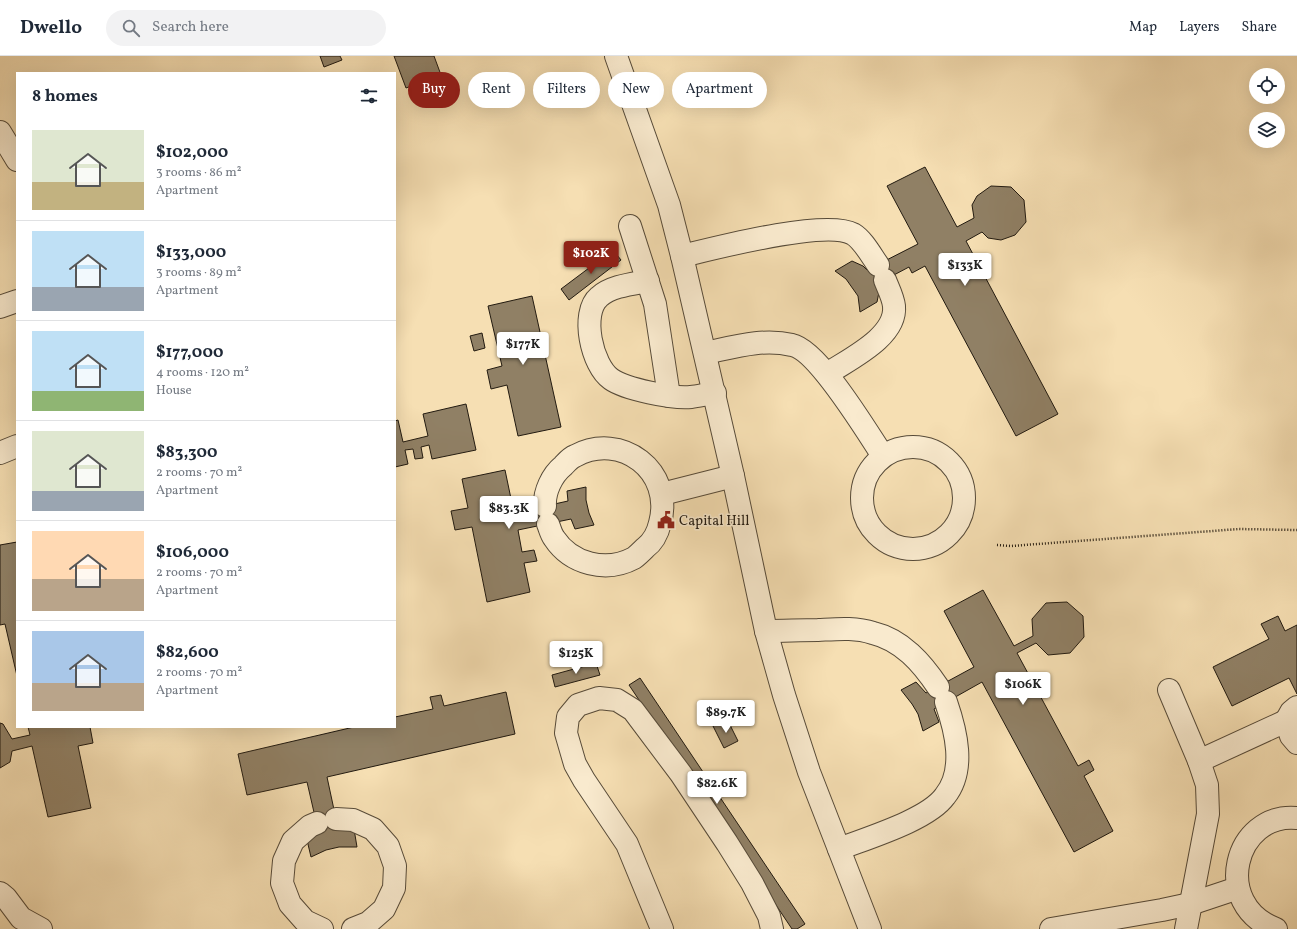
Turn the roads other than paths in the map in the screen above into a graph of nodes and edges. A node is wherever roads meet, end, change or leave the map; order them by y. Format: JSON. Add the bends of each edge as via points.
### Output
{"nodes":[{"id":1,"x":616,"y":56,"type":"edge"},
{"id":2,"x":0,"y":132,"type":"edge"},
{"id":3,"x":16,"y":158,"type":"edge"},
{"id":4,"x":630,"y":226,"type":"dead end"},
{"id":5,"x":682,"y":256,"type":"junction"},
{"id":6,"x":648,"y":281,"type":"junction"},
{"id":7,"x":16,"y":302,"type":"edge"},
{"id":8,"x":0,"y":307,"type":"edge"},
{"id":9,"x":705,"y":353,"type":"junction"},
{"id":10,"x":827,"y":374,"type":"junction"},
{"id":11,"x":715,"y":393,"type":"junction"},
{"id":12,"x":669,"y":396,"type":"junction"},
{"id":13,"x":16,"y":446,"type":"edge"},
{"id":14,"x":0,"y":453,"type":"edge"},
{"id":15,"x":883,"y":456,"type":"junction"},
{"id":16,"x":733,"y":476,"type":"junction"},
{"id":17,"x":662,"y":494,"type":"junction"},
{"id":18,"x":766,"y":631,"type":"junction"},
{"id":19,"x":1168,"y":690,"type":"dead end"},
{"id":20,"x":1291,"y":714,"type":"edge"},
{"id":21,"x":1297,"y":744,"type":"edge"},
{"id":22,"x":1199,"y":761,"type":"junction"},
{"id":23,"x":1297,"y":818,"type":"edge"},
{"id":24,"x":839,"y":849,"type":"junction"},
{"id":25,"x":1238,"y":888,"type":"junction"},
{"id":26,"x":0,"y":893,"type":"edge"},
{"id":27,"x":1190,"y":904,"type":"junction"},
{"id":28,"x":41,"y":929,"type":"edge"},
{"id":29,"x":322,"y":929,"type":"edge"},
{"id":30,"x":352,"y":929,"type":"edge"},
{"id":31,"x":662,"y":929,"type":"edge"},
{"id":32,"x":772,"y":929,"type":"edge"},
{"id":33,"x":870,"y":929,"type":"edge"},
{"id":34,"x":1051,"y":929,"type":"edge"},
{"id":35,"x":1186,"y":929,"type":"edge"},
{"id":36,"x":1276,"y":929,"type":"edge"}],
"edges":[{"from":1,"to":5,"type":"lane","via":[[669,204]]},
{"from":2,"to":3,"type":"lane"},
{"from":4,"to":6,"type":"lane"},
{"from":5,"to":9,"type":"lane"},
{"from":5,"to":10,"type":"lane","via":[[784,234],[847,231],[858,238],[881,272],[894,306],[893,318],[888,329],[874,343]]},
{"from":6,"to":12,"type":"lane","via":[[655,304]]},
{"from":6,"to":12,"type":"lane","via":[[624,285],[598,297],[590,311],[589,328],[593,353],[600,368],[611,379],[627,387]]},
{"from":7,"to":8,"type":"lane"},
{"from":9,"to":10,"type":"lane","via":[[754,343],[794,345],[809,354]]},
{"from":9,"to":11,"type":"lane"},
{"from":10,"to":15,"type":"lane"},
{"from":11,"to":12,"type":"lane","via":[[690,397]]},
{"from":11,"to":16,"type":"lane"},
{"from":13,"to":14,"type":"lane"},
{"from":15,"to":15,"type":"lane","via":[[908,447],[922,448],[935,452],[955,469],[961,480],[964,507],[960,520],[943,540],[931,547],[904,549],[885,542],[871,528],[865,516],[862,490],[866,477]]},
{"from":16,"to":17,"type":"lane"},
{"from":16,"to":18,"type":"lane"},
{"from":17,"to":17,"type":"lane","via":[[655,476],[643,462],[628,453],[609,448],[591,450],[574,456],[560,468],[550,484],[545,502],[553,537],[565,551],[581,561],[599,566],[617,564],[634,558],[648,546],[658,530],[663,512]]},
{"from":18,"to":24,"type":"lane","via":[[809,772]]},
{"from":18,"to":24,"type":"lane","via":[[850,628],[874,633],[893,641],[913,655],[931,675],[942,694],[956,737],[957,761],[954,781],[945,797],[913,820]]},
{"from":19,"to":22,"type":"lane"},
{"from":20,"to":21,"type":"lane","via":[[1291,736]]},
{"from":20,"to":22,"type":"lane"},
{"from":22,"to":27,"type":"lane","via":[[1207,785],[1208,814]]},
{"from":23,"to":25,"type":"lane","via":[[1278,819],[1254,834],[1239,859]]},
{"from":24,"to":33,"type":"lane"},
{"from":25,"to":27,"type":"lane"},
{"from":25,"to":36,"type":"lane","via":[[1251,913]]},
{"from":26,"to":28,"type":"lane","via":[[21,918]]},
{"from":27,"to":34,"type":"lane"},
{"from":27,"to":35,"type":"lane"},
{"from":29,"to":30,"type":"lane","via":[[305,921],[290,904],[282,883],[284,861],[293,841],[310,826],[326,821],[353,820],[373,829],[388,846],[395,866],[394,888],[384,908],[368,923]]},
{"from":31,"to":32,"type":"lane","via":[[627,844],[584,780],[566,733],[568,717],[578,705],[599,698],[617,700],[633,710],[727,843],[752,883],[769,916]]}]}
